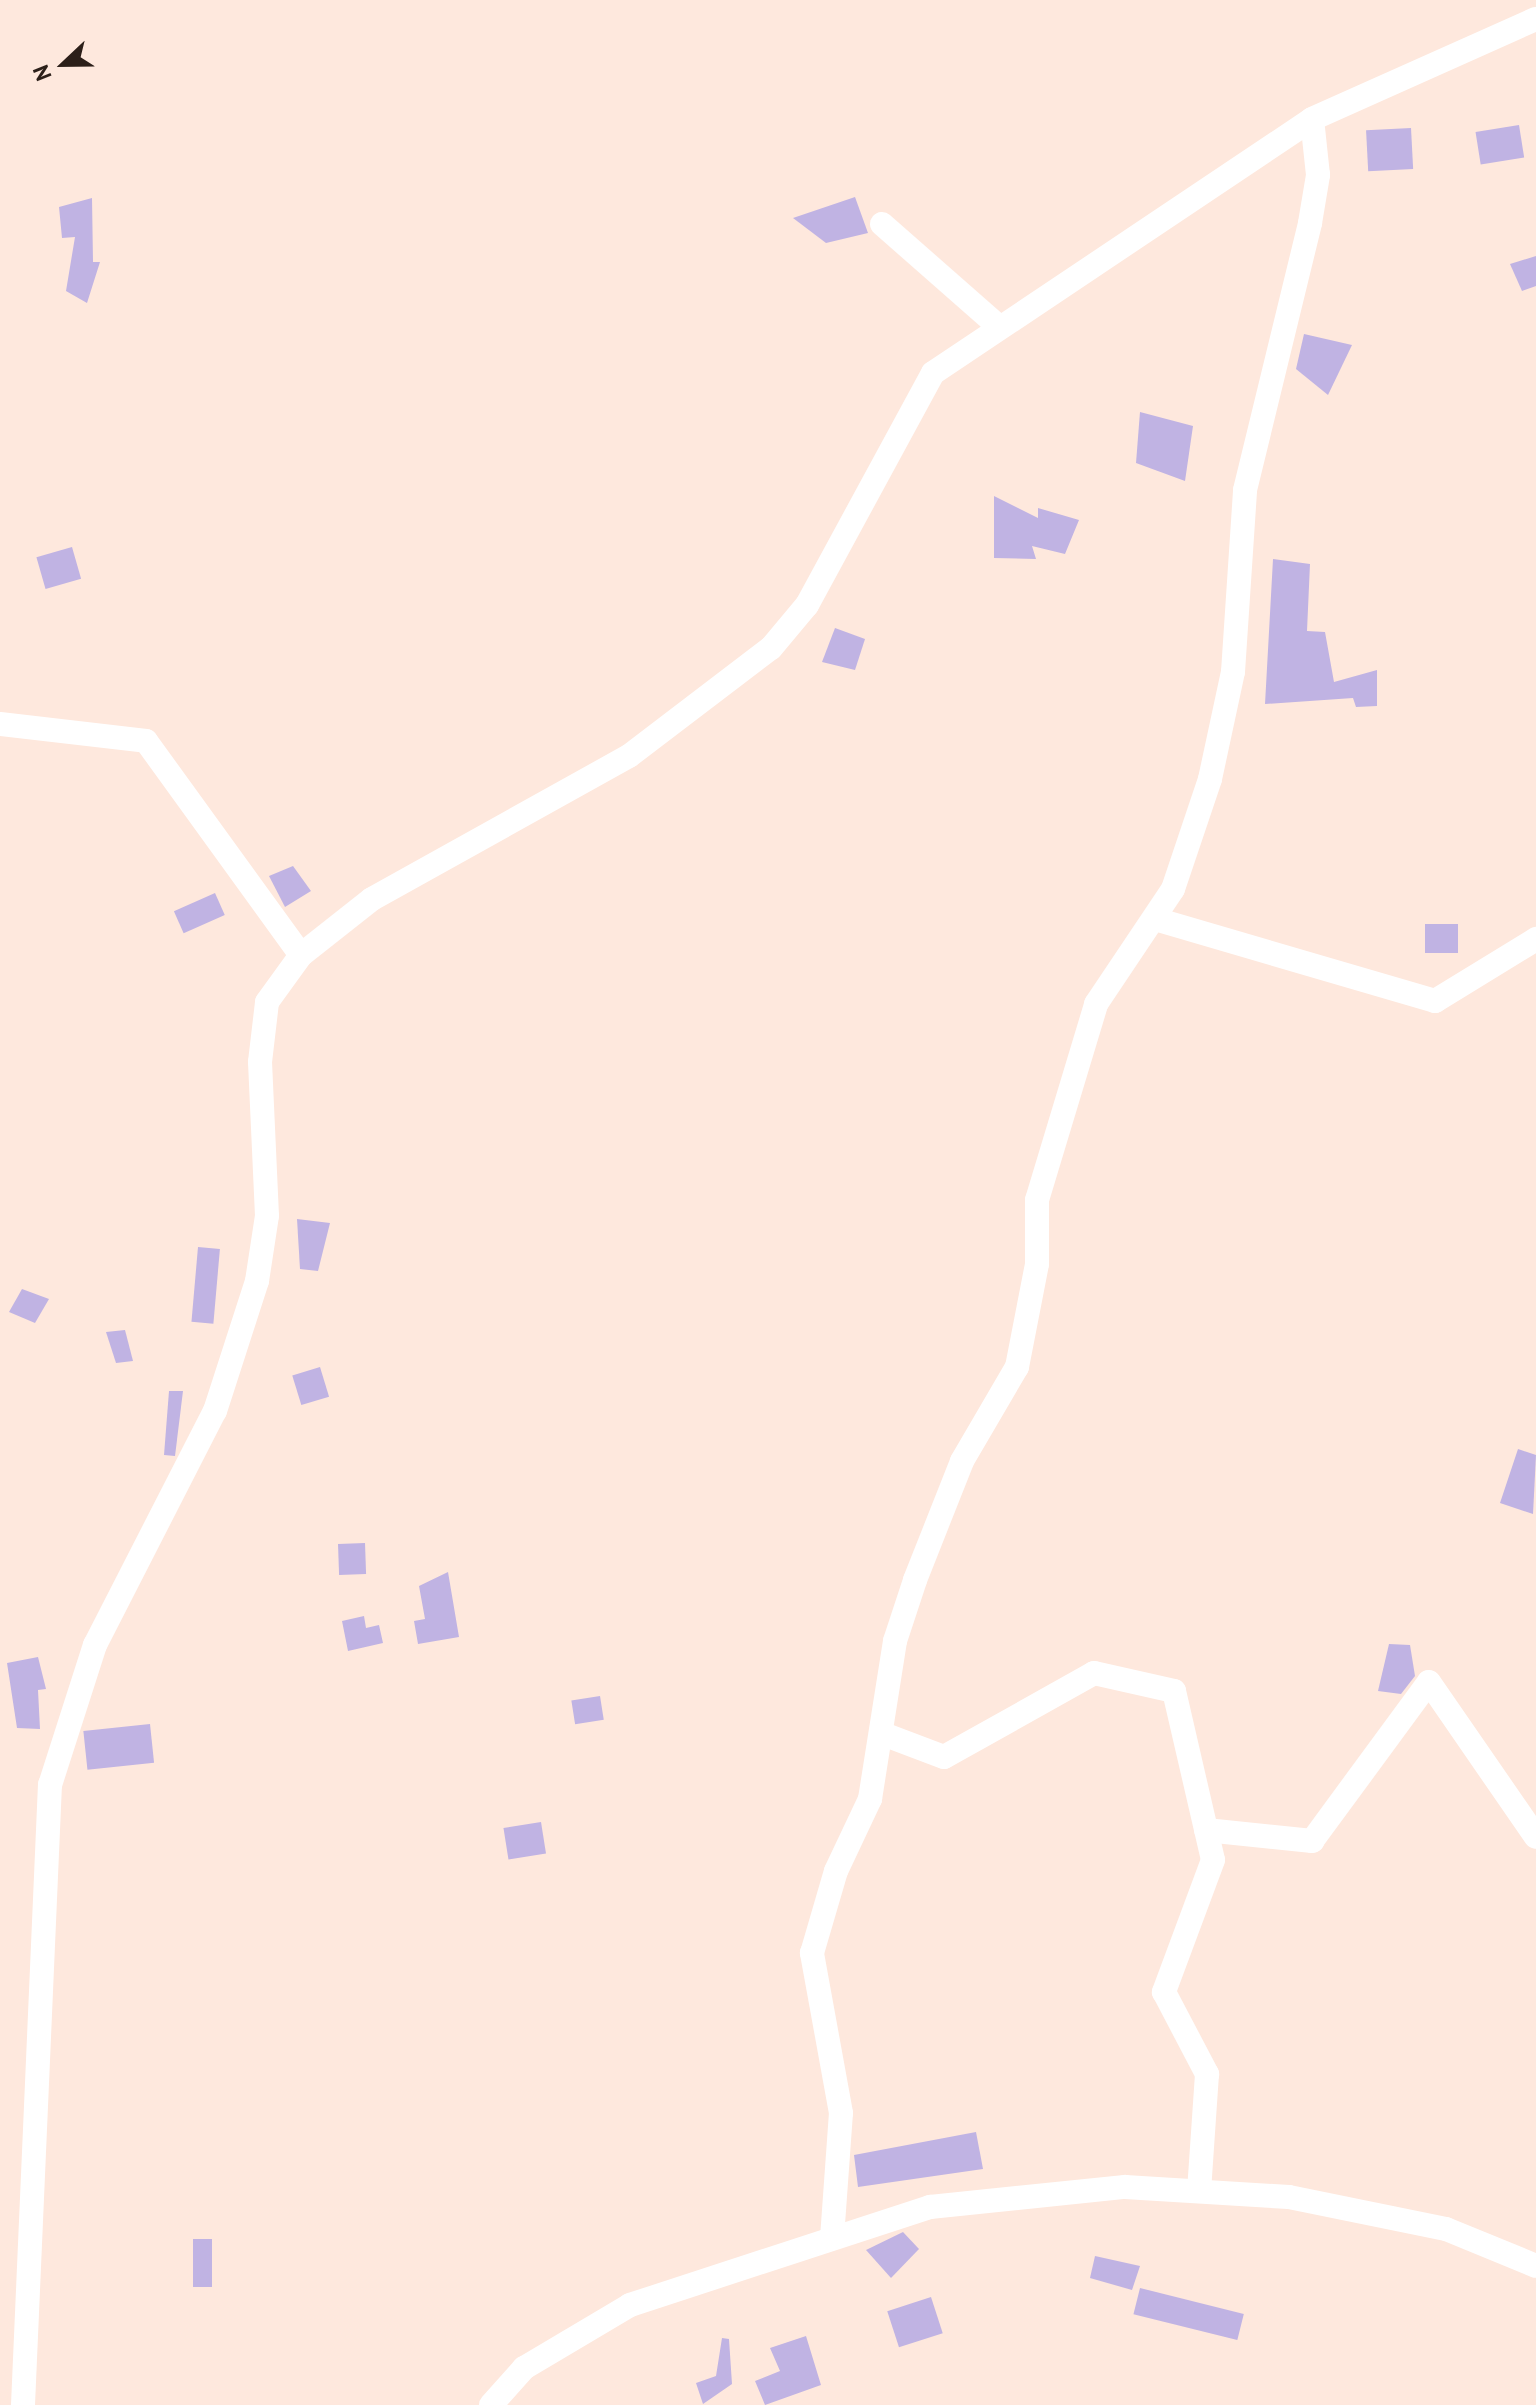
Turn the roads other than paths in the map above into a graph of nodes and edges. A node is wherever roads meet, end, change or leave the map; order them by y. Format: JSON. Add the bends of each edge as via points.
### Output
{"nodes":[{"id":1,"x":1536,"y":19,"type":"edge"},
{"id":2,"x":1312,"y":119,"type":"junction"},
{"id":3,"x":882,"y":224,"type":"dead end"},
{"id":4,"x":997,"y":325,"type":"junction"},
{"id":5,"x":0,"y":724,"type":"edge"},
{"id":6,"x":1155,"y":919,"type":"junction"},
{"id":7,"x":1536,"y":939,"type":"edge"},
{"id":8,"x":301,"y":955,"type":"junction"},
{"id":9,"x":883,"y":1734,"type":"junction"},
{"id":10,"x":1206,"y":1830,"type":"junction"},
{"id":11,"x":1536,"y":1837,"type":"edge"},
{"id":12,"x":1199,"y":2191,"type":"junction"},
{"id":13,"x":832,"y":2238,"type":"junction"},
{"id":14,"x":1536,"y":2266,"type":"edge"},
{"id":15,"x":23,"y":2405,"type":"edge"},
{"id":16,"x":491,"y":2405,"type":"edge"}],
"edges":[{"from":1,"to":2,"type":"street"},
{"from":2,"to":4,"type":"street"},
{"from":2,"to":6,"type":"street","via":[[1318,175],[1245,490],[1233,672],[1210,779],[1173,889]]},
{"from":3,"to":4,"type":"street"},
{"from":4,"to":8,"type":"street","via":[[933,373],[807,605],[771,648],[629,756],[372,899]]},
{"from":5,"to":8,"type":"street","via":[[146,741]]},
{"from":6,"to":7,"type":"street","via":[[1435,1001]]},
{"from":6,"to":9,"type":"street","via":[[1096,1004],[1037,1200],[1037,1264],[1017,1367],[962,1461],[915,1580],[895,1641]]},
{"from":8,"to":15,"type":"street","via":[[267,1002],[260,1062],[267,1216],[257,1281],[215,1411],[95,1645],[50,1785]]},
{"from":9,"to":10,"type":"street","via":[[944,1757],[1094,1673],[1174,1691]]},
{"from":9,"to":13,"type":"street","via":[[870,1799],[836,1871],[812,1953],[841,2113]]},
{"from":10,"to":11,"type":"street","via":[[1312,1841],[1429,1682]]},
{"from":10,"to":12,"type":"street","via":[[1213,1860],[1164,1992],[1207,2074]]},
{"from":12,"to":13,"type":"street","via":[[1125,2187],[930,2207]]},
{"from":12,"to":14,"type":"street","via":[[1289,2197],[1446,2229]]},
{"from":13,"to":16,"type":"street","via":[[619,2311],[524,2368]]}]}
